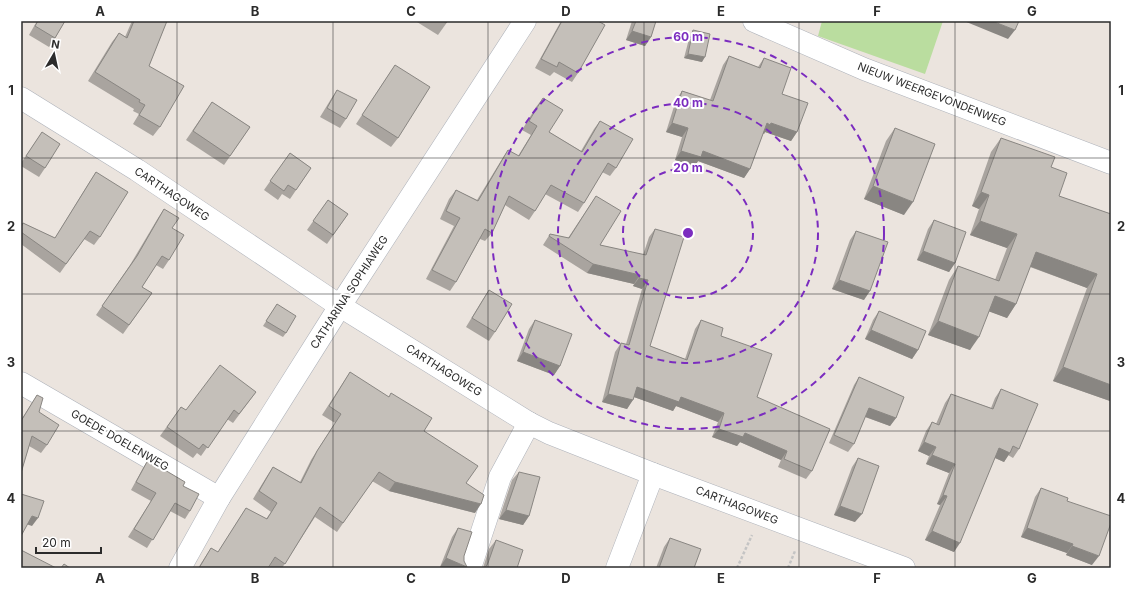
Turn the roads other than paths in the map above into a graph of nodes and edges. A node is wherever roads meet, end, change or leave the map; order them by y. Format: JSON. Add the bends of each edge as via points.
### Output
{"nodes":[{"id":1,"x":525,"y":21,"type":"edge"},
{"id":2,"x":754,"y":21,"type":"edge"},
{"id":3,"x":21,"y":98,"type":"edge"},
{"id":4,"x":1111,"y":163,"type":"edge"},
{"id":5,"x":340,"y":306,"type":"junction"},
{"id":6,"x":21,"y":383,"type":"edge"},
{"id":7,"x":529,"y":423,"type":"junction"},
{"id":8,"x":653,"y":474,"type":"junction"},
{"id":9,"x":219,"y":498,"type":"junction"},
{"id":10,"x":878,"y":563,"type":"edge"},
{"id":11,"x":180,"y":568,"type":"edge"},
{"id":12,"x":470,"y":568,"type":"edge"},
{"id":13,"x":617,"y":568,"type":"edge"},
{"id":14,"x":904,"y":568,"type":"edge"}],
"edges":[{"from":1,"to":5,"type":"street","name":"CATHARINA SOPHIAWEG"},
{"from":2,"to":4,"type":"street","name":"NIEUW WEERGEVONDENWEG","via":[[864,69]]},
{"from":3,"to":5,"type":"street","name":"CARTHAGOWEG","via":[[137,170]]},
{"from":5,"to":7,"type":"street","name":"CARTHAGOWEG"},
{"from":5,"to":9,"type":"street","name":"CATHARINA SOPHIAWEG"},
{"from":6,"to":9,"type":"street","name":"GOEDE DOELENWEG"},
{"from":7,"to":8,"type":"street","name":"CARTHAGOWEG"},
{"from":7,"to":12,"type":"street","via":[[500,477]]},
{"from":8,"to":10,"type":"street","name":"CARTHAGOWEG","via":[[761,514]]},
{"from":8,"to":13,"type":"street"},
{"from":9,"to":11,"type":"street","name":"CATHARINA SOPHIAWEG"},
{"from":10,"to":14,"type":"street","name":"CARTHAGOWEG"}]}
